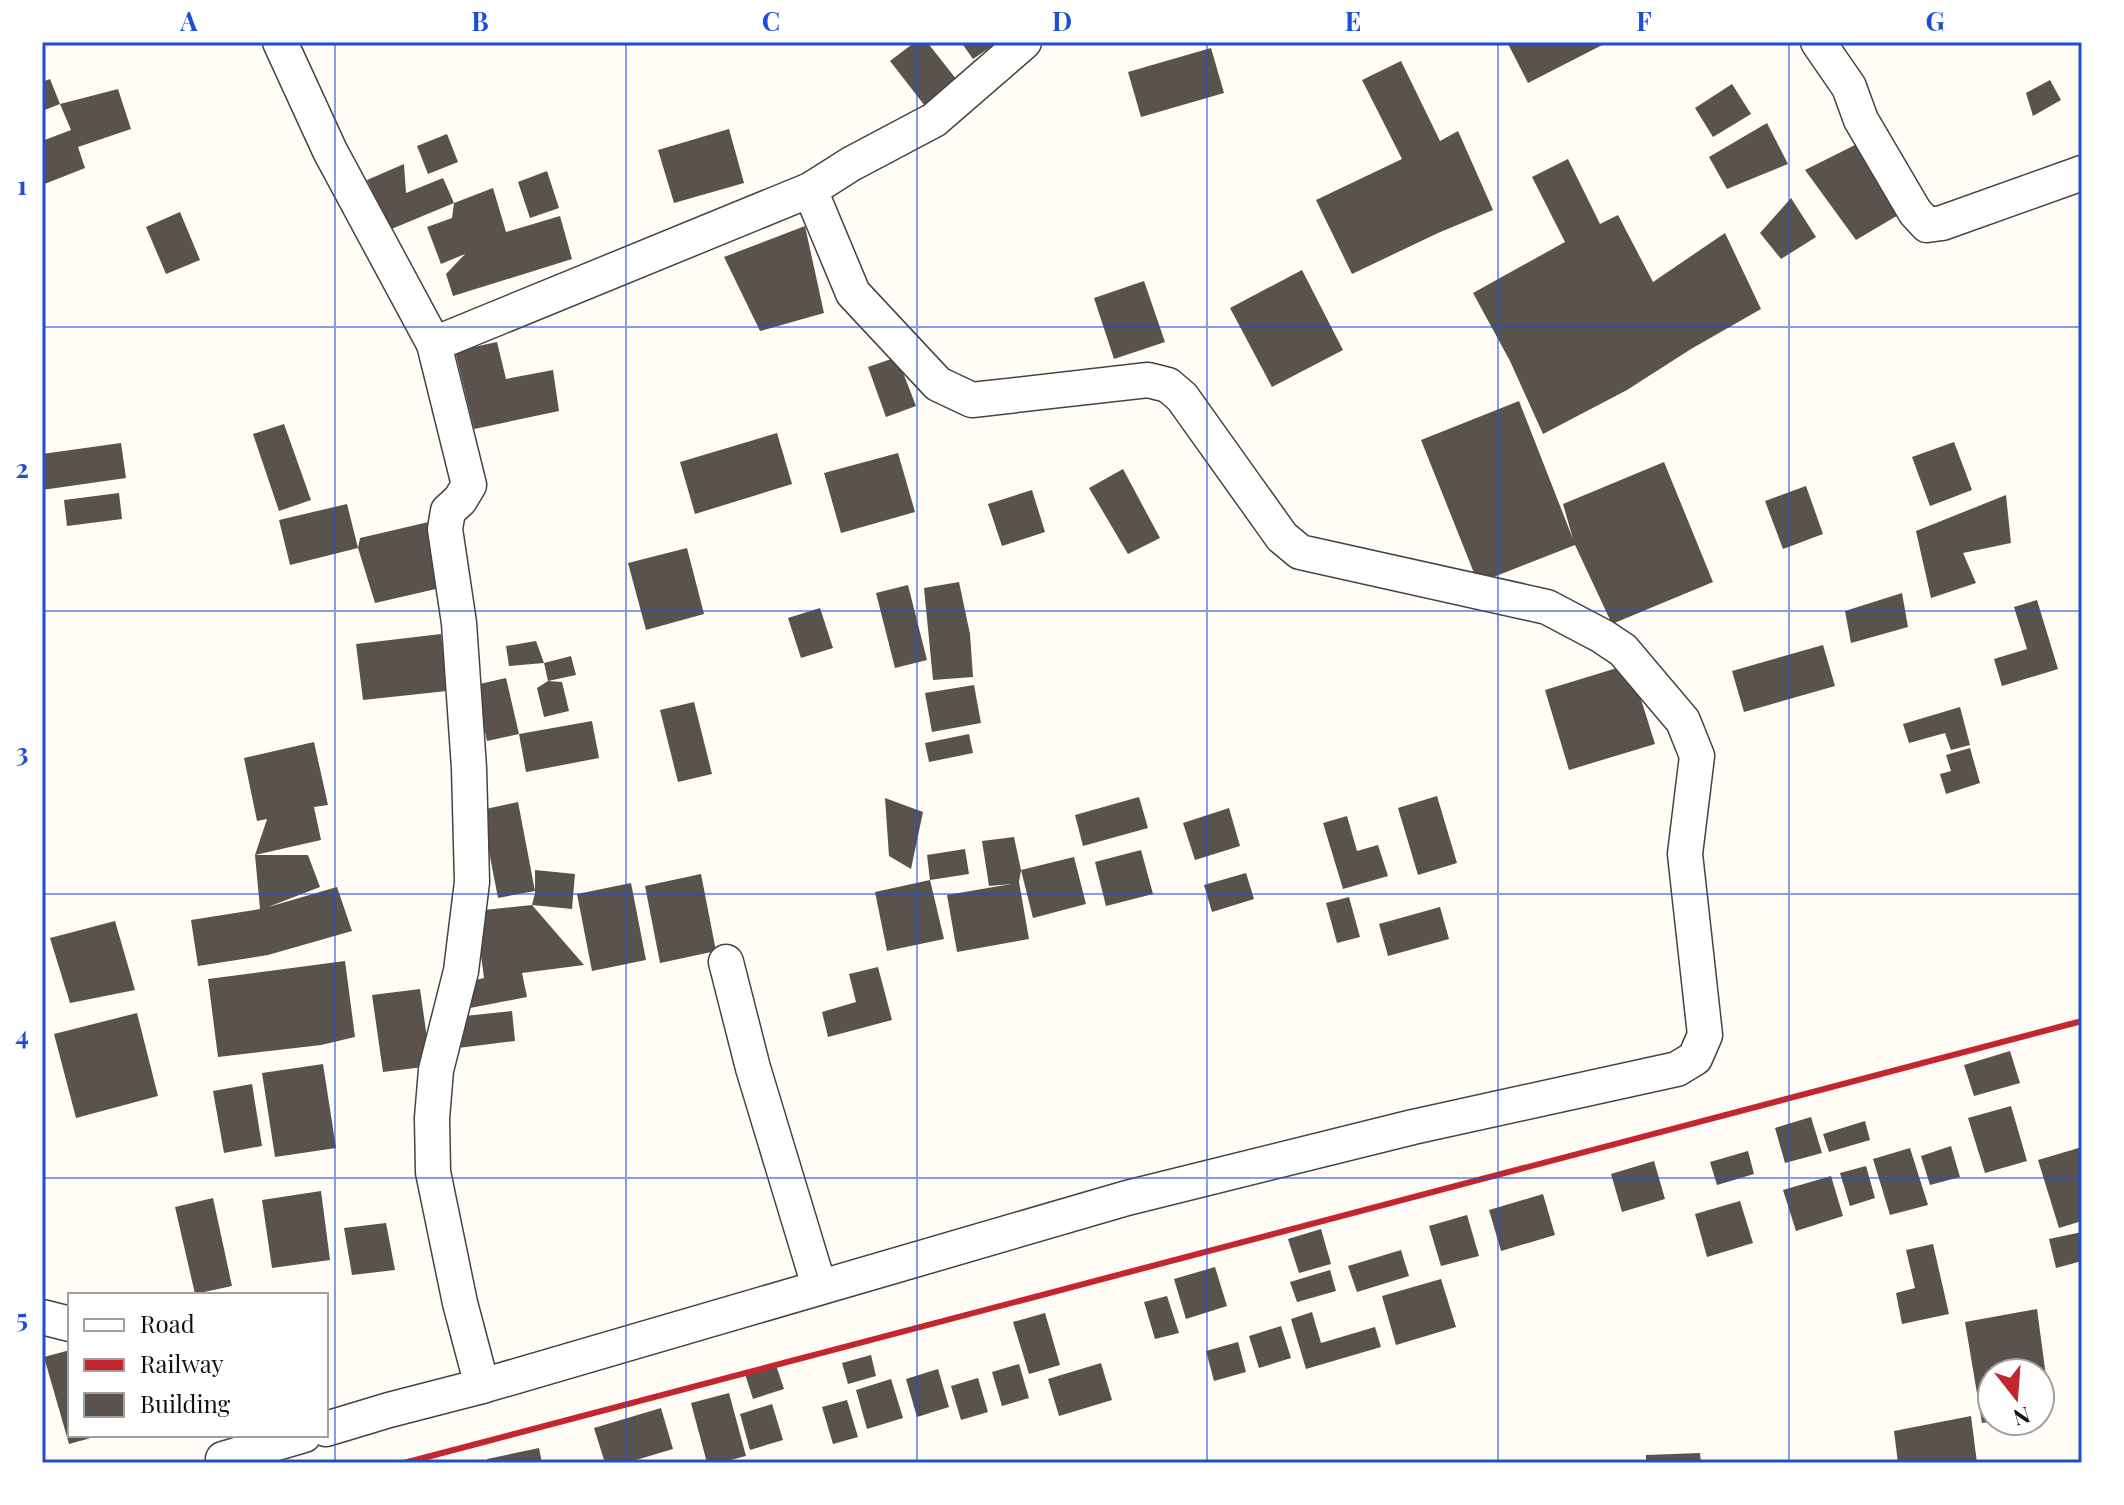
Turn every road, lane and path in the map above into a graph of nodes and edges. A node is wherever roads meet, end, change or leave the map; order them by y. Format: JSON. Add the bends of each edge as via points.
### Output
{"nodes":[{"id":1,"x":280,"y":42,"type":"edge"},
{"id":2,"x":1024,"y":42,"type":"edge"},
{"id":3,"x":1818,"y":42,"type":"edge"},
{"id":4,"x":2082,"y":173,"type":"edge"},
{"id":5,"x":810,"y":190,"type":"junction"},
{"id":6,"x":434,"y":344,"type":"junction"},
{"id":7,"x":726,"y":962,"type":"dead end"},
{"id":8,"x":819,"y":1286,"type":"junction"},
{"id":9,"x":42,"y":1317,"type":"edge"},
{"id":10,"x":68,"y":1324,"type":"edge"},
{"id":11,"x":482,"y":1386,"type":"junction"},
{"id":12,"x":328,"y":1428,"type":"edge"},
{"id":13,"x":294,"y":1437,"type":"edge"},
{"id":14,"x":219,"y":1452,"type":"edge"}],
"edges":[{"from":1,"to":6,"type":"street","via":[[330,151]]},
{"from":2,"to":5,"type":"street","via":[[934,120]]},
{"from":3,"to":4,"type":"street","via":[[1927,225]]},
{"from":5,"to":6,"type":"street"},
{"from":5,"to":8,"type":"street","via":[[853,293],[938,384],[972,400],[1148,380],[1168,385],[1282,537],[1300,552],[1547,607],[1623,650],[1683,721],[1697,756],[1685,854],[1705,1035],[1695,1058],[1677,1069],[1142,1194]]},
{"from":6,"to":11,"type":"street","via":[[469,485],[448,511],[445,529],[459,623],[472,882],[461,971],[436,1070],[433,1172]]},
{"from":7,"to":8,"type":"street"},
{"from":8,"to":11,"type":"street"},
{"from":9,"to":10,"type":"street"},
{"from":11,"to":12,"type":"street"},
{"from":13,"to":14,"type":"street"}]}
